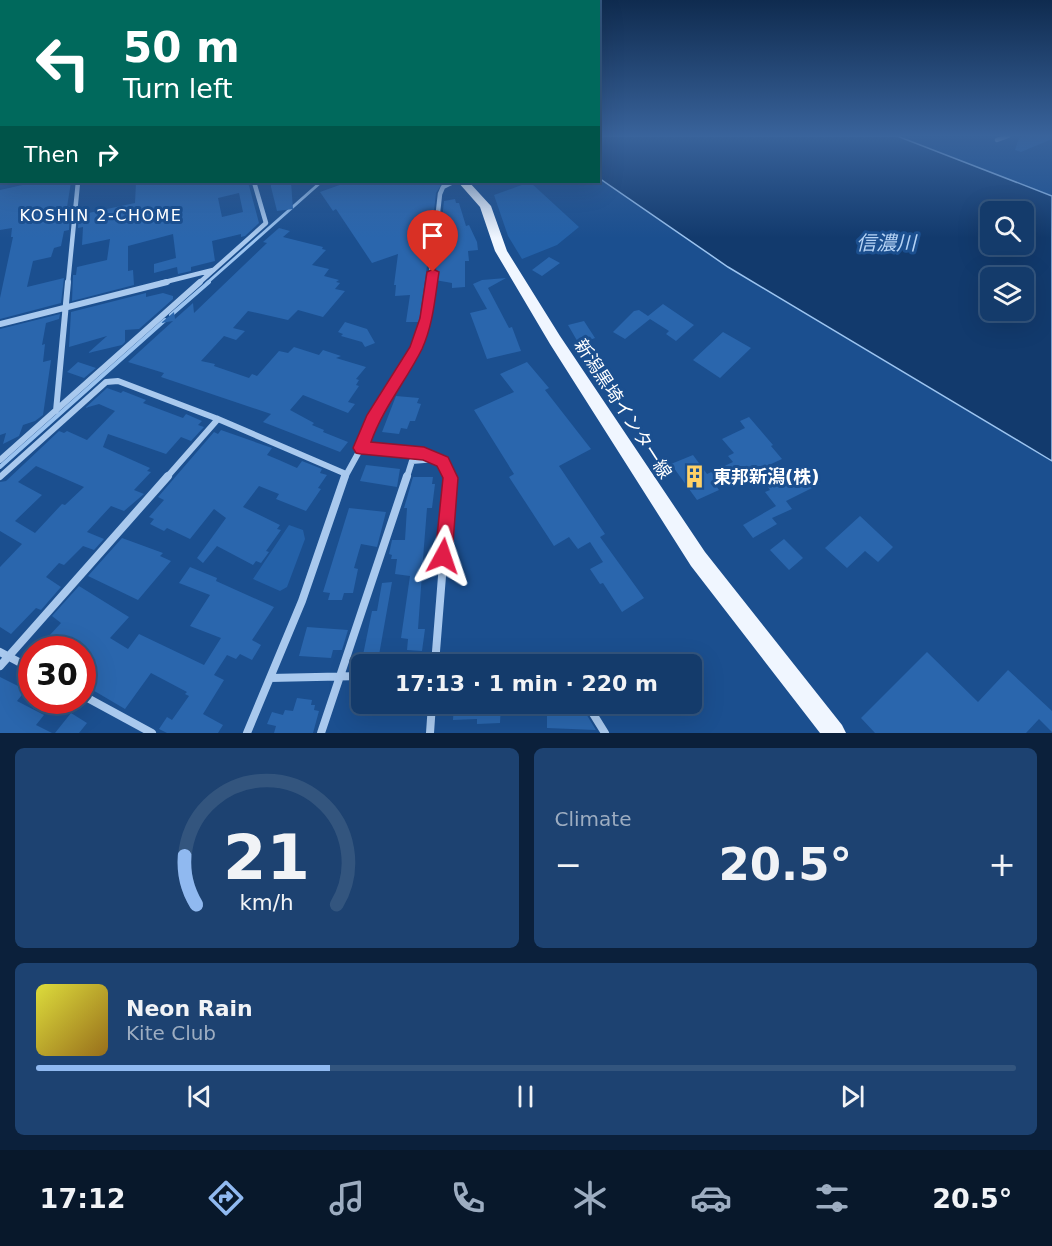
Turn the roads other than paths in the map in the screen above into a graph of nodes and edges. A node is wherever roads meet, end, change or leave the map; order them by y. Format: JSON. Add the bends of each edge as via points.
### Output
{"nodes":[{"id":1,"x":78,"y":183,"type":"edge"},
{"id":2,"x":254,"y":183,"type":"edge"},
{"id":3,"x":451,"y":183,"type":"edge"},
{"id":4,"x":465,"y":183,"type":"edge"},
{"id":5,"x":216,"y":269,"type":"junction"},
{"id":6,"x":64,"y":308,"type":"junction"},
{"id":7,"x":0,"y":324,"type":"edge"},
{"id":8,"x":56,"y":412,"type":"junction"},
{"id":9,"x":65,"y":418,"type":"junction"},
{"id":10,"x":218,"y":420,"type":"junction"},
{"id":11,"x":361,"y":448,"type":"junction"},
{"id":12,"x":436,"y":459,"type":"junction"},
{"id":13,"x":0,"y":460,"type":"edge"},
{"id":14,"x":346,"y":474,"type":"junction"},
{"id":15,"x":0,"y":477,"type":"edge"},
{"id":16,"x":436,"y":654,"type":"edge"},
{"id":17,"x":4,"y":655,"type":"edge"},
{"id":18,"x":18,"y":662,"type":"edge"},
{"id":19,"x":0,"y":666,"type":"edge"},
{"id":20,"x":351,"y":676,"type":"edge"},
{"id":21,"x":340,"y":677,"type":"junction"},
{"id":22,"x":270,"y":678,"type":"junction"},
{"id":23,"x":96,"y":703,"type":"edge"},
{"id":24,"x":431,"y":714,"type":"edge"},
{"id":25,"x":593,"y":714,"type":"edge"},
{"id":26,"x":152,"y":733,"type":"edge"},
{"id":27,"x":247,"y":733,"type":"edge"},
{"id":28,"x":321,"y":733,"type":"edge"},
{"id":29,"x":429,"y":733,"type":"edge"},
{"id":30,"x":605,"y":733,"type":"edge"},
{"id":31,"x":834,"y":733,"type":"edge"}],
"edges":[{"from":1,"to":6,"type":"street"},
{"from":2,"to":5,"type":"street","via":[[266,223]]},
{"from":3,"to":11,"type":"street","via":[[440,194],[426,318],[416,348],[372,419]]},
{"from":4,"to":31,"type":"main road","name":"新潟黒埼インター線","via":[[484,206],[501,251],[555,340],[692,550]]},
{"from":5,"to":6,"type":"street"},
{"from":5,"to":8,"type":"street"},
{"from":6,"to":7,"type":"street"},
{"from":6,"to":8,"type":"street"},
{"from":8,"to":9,"type":"street"},
{"from":8,"to":13,"type":"street"},
{"from":9,"to":10,"type":"street","via":[[106,382],[118,381]]},
{"from":9,"to":15,"type":"street"},
{"from":10,"to":14,"type":"street"},
{"from":10,"to":17,"type":"street","via":[[36,627]]},
{"from":11,"to":12,"type":"street","via":[[424,453]]},
{"from":11,"to":14,"type":"street"},
{"from":12,"to":16,"type":"street","via":[[442,461],[450,478]]},
{"from":12,"to":21,"type":"street","via":[[412,461]]},
{"from":14,"to":22,"type":"street","via":[[302,601]]},
{"from":17,"to":18,"type":"street"},
{"from":17,"to":19,"type":"street"},
{"from":20,"to":21,"type":"street"},
{"from":21,"to":22,"type":"street"},
{"from":21,"to":28,"type":"street"},
{"from":22,"to":27,"type":"street"},
{"from":23,"to":26,"type":"street"},
{"from":24,"to":29,"type":"street"},
{"from":25,"to":30,"type":"street"}]}
